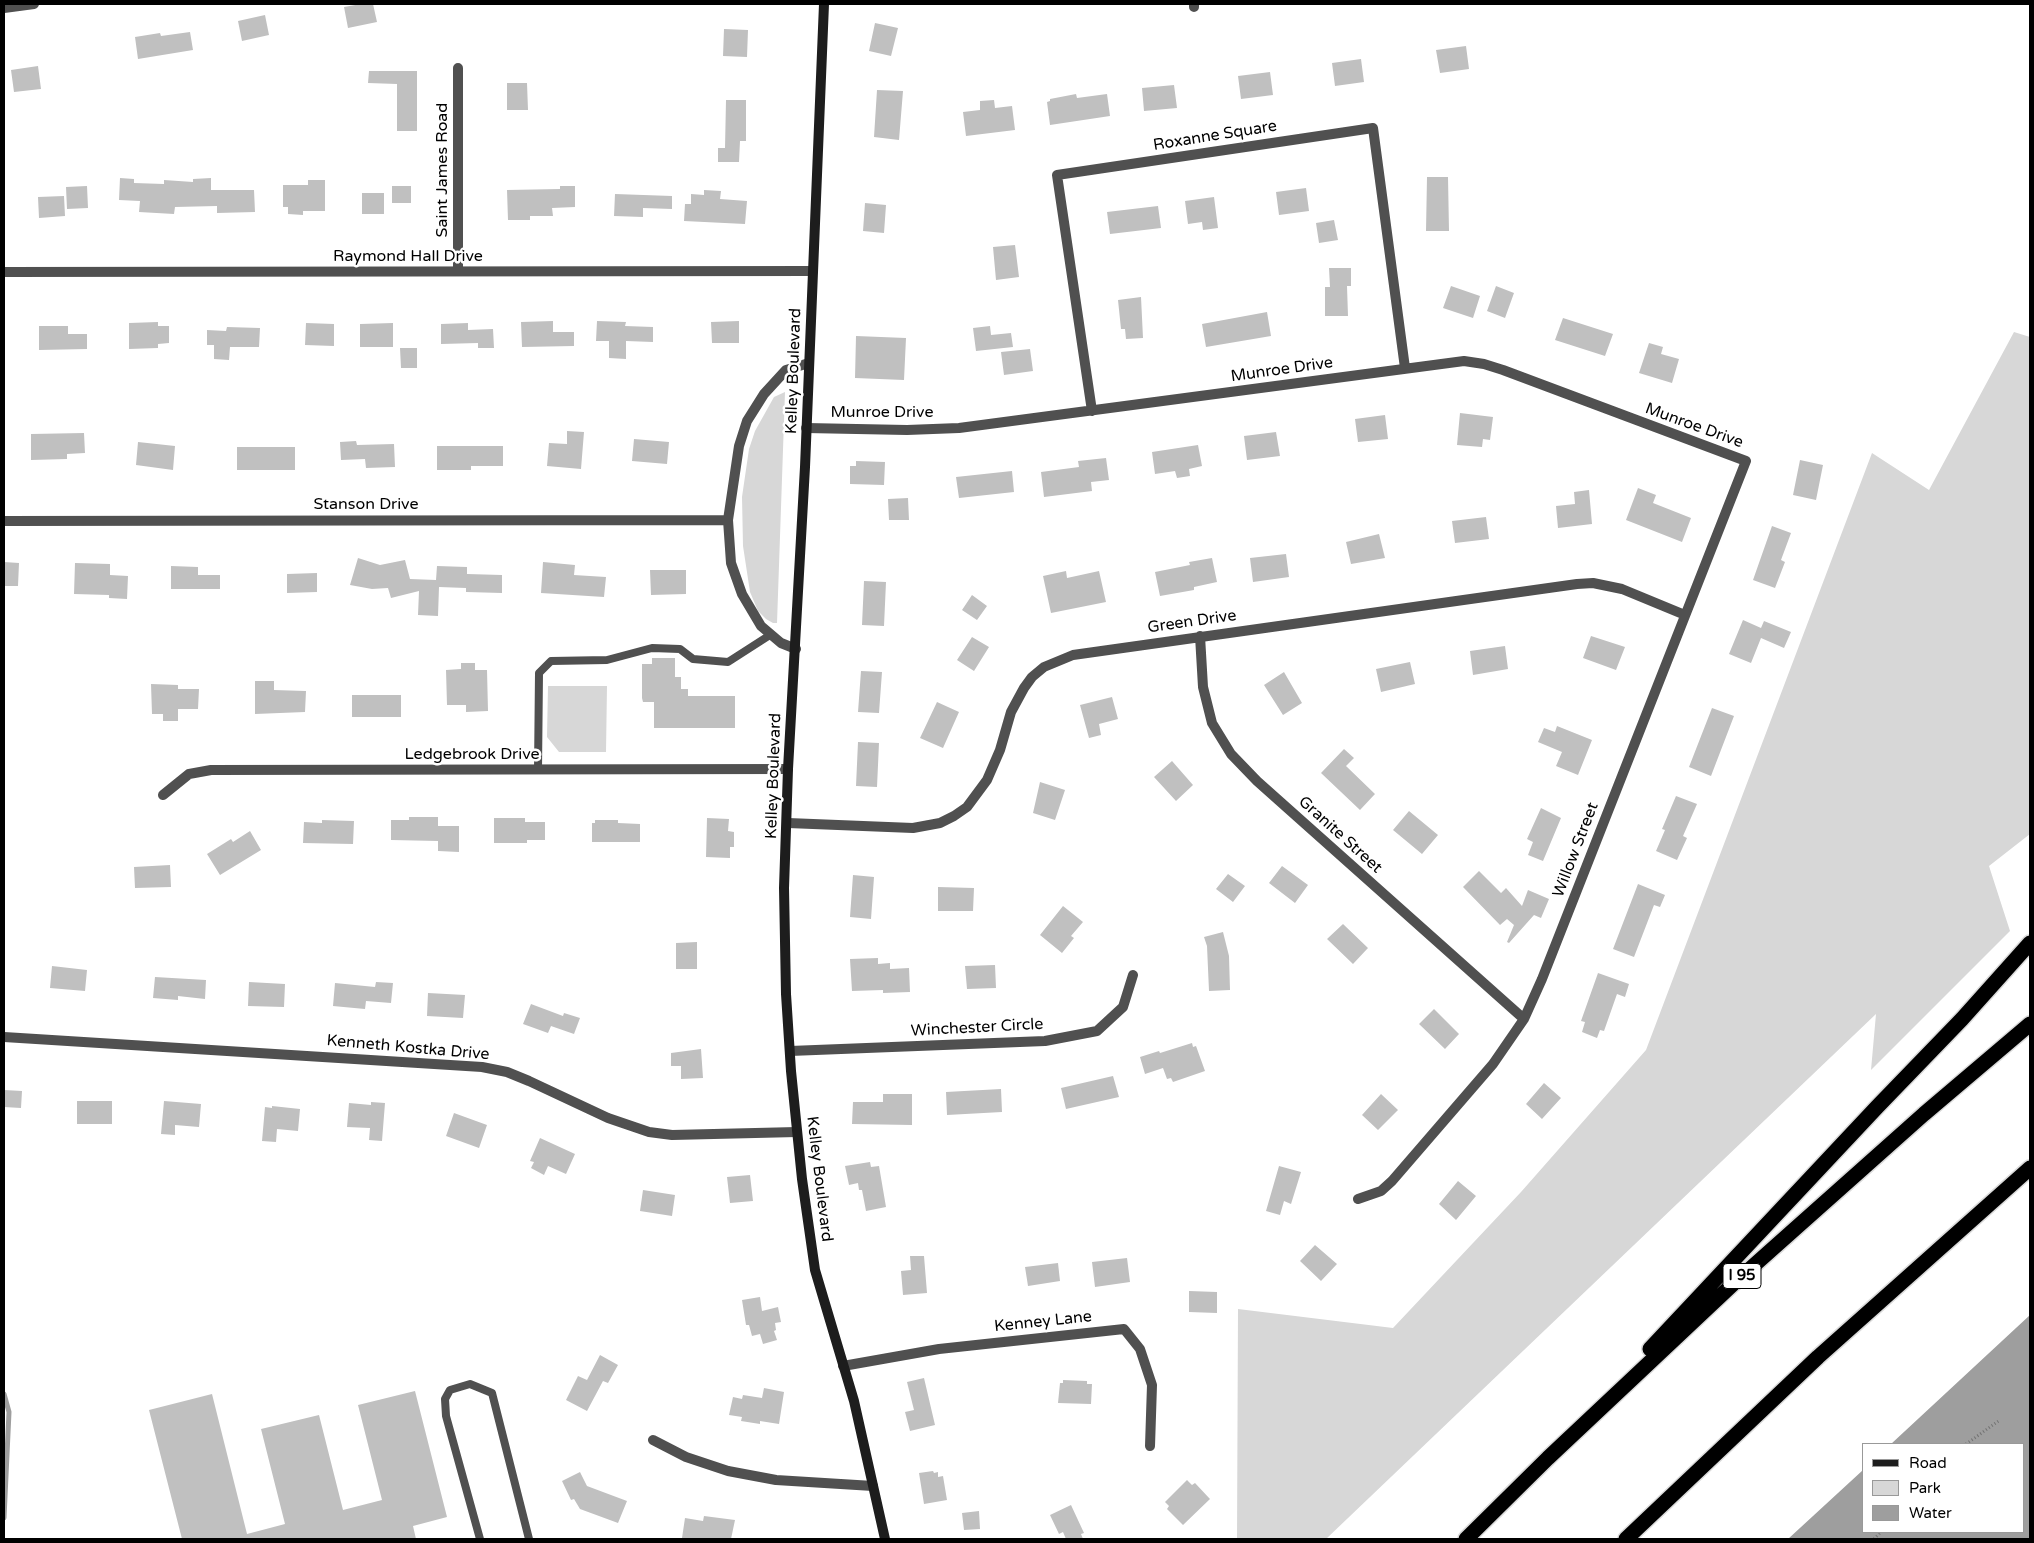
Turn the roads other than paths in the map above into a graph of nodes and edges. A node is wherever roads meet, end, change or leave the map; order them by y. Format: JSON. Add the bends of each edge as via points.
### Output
{"nodes":[{"id":1,"x":34,"y":4,"type":"edge"},
{"id":2,"x":824,"y":4,"type":"edge"},
{"id":3,"x":4,"y":8,"type":"edge"},
{"id":4,"x":458,"y":68,"type":"dead end"},
{"id":5,"x":813,"y":271,"type":"junction"},
{"id":6,"x":4,"y":272,"type":"edge"},
{"id":7,"x":458,"y":272,"type":"junction"},
{"id":8,"x":809,"y":363,"type":"junction"},
{"id":9,"x":1405,"y":368,"type":"junction"},
{"id":10,"x":1092,"y":411,"type":"junction"},
{"id":11,"x":806,"y":428,"type":"junction"},
{"id":12,"x":1746,"y":461,"type":"joint"},
{"id":13,"x":728,"y":520,"type":"junction"},
{"id":14,"x":4,"y":521,"type":"edge"},
{"id":15,"x":1685,"y":615,"type":"junction"},
{"id":16,"x":770,"y":635,"type":"junction"},
{"id":17,"x":1200,"y":636,"type":"junction"},
{"id":18,"x":796,"y":649,"type":"junction"},
{"id":19,"x":788,"y":769,"type":"junction"},
{"id":20,"x":538,"y":770,"type":"junction"},
{"id":21,"x":163,"y":794,"type":"dead end"},
{"id":22,"x":788,"y":823,"type":"junction"},
{"id":23,"x":2030,"y":944,"type":"edge"},
{"id":24,"x":1133,"y":975,"type":"dead end"},
{"id":25,"x":1524,"y":1019,"type":"junction"},
{"id":26,"x":2030,"y":1024,"type":"edge"},
{"id":27,"x":4,"y":1036,"type":"edge"},
{"id":28,"x":790,"y":1051,"type":"junction"},
{"id":29,"x":797,"y":1132,"type":"junction"},
{"id":30,"x":2030,"y":1168,"type":"edge"},
{"id":31,"x":1358,"y":1199,"type":"dead end"},
{"id":32,"x":843,"y":1366,"type":"junction"},
{"id":33,"x":653,"y":1440,"type":"dead end"},
{"id":34,"x":1150,"y":1446,"type":"dead end"},
{"id":35,"x":1548,"y":1458,"type":"junction"},
{"id":36,"x":873,"y":1486,"type":"junction"},
{"id":37,"x":480,"y":1539,"type":"edge"},
{"id":38,"x":529,"y":1539,"type":"edge"},
{"id":39,"x":885,"y":1539,"type":"edge"},
{"id":40,"x":1466,"y":1539,"type":"edge"},
{"id":41,"x":1626,"y":1539,"type":"edge"}],
"edges":[{"from":1,"to":3,"type":"street"},
{"from":2,"to":5,"type":"main road","name":"Kelley Boulevard"},
{"from":4,"to":7,"type":"street","name":"Saint James Road"},
{"from":5,"to":7,"type":"street","name":"Raymond Hall Drive"},
{"from":5,"to":8,"type":"main road","name":"Kelley Boulevard"},
{"from":6,"to":7,"type":"street","name":"Raymond Hall Drive"},
{"from":8,"to":11,"type":"main road","name":"Kelley Boulevard"},
{"from":8,"to":13,"type":"street","via":[[786,370],[746,421]]},
{"from":9,"to":10,"type":"street","name":"Munroe Drive"},
{"from":9,"to":10,"type":"street","name":"Roxanne Square","via":[[1374,128],[1057,175]]},
{"from":9,"to":12,"type":"street","name":"Munroe Drive","via":[[1464,361],[1484,364]]},
{"from":10,"to":11,"type":"street","name":"Munroe Drive","via":[[959,428]]},
{"from":11,"to":18,"type":"main road","name":"Kelley Boulevard"},
{"from":12,"to":15,"type":"street","name":"Willow Street"},
{"from":13,"to":14,"type":"street","name":"Stanson Drive"},
{"from":13,"to":16,"type":"street","via":[[731,564],[742,594]]},
{"from":15,"to":17,"type":"street","name":"Green Drive","via":[[1622,589],[1593,583]]},
{"from":15,"to":25,"type":"street","name":"Willow Street"},
{"from":16,"to":18,"type":"street"},
{"from":16,"to":20,"type":"lane","via":[[728,662],[693,659],[680,649],[652,648],[607,660],[551,661],[539,673]]},
{"from":17,"to":22,"type":"street","name":"Green Drive","via":[[1086,652],[1044,667],[1032,677],[1016,700],[1000,750],[978,794],[967,807],[940,823],[913,828]]},
{"from":17,"to":25,"type":"street","name":"Granite Street","via":[[1203,687],[1212,723],[1231,754],[1257,781]]},
{"from":18,"to":19,"type":"main road","name":"Kelley Boulevard"},
{"from":19,"to":20,"type":"street","name":"Ledgebrook Drive"},
{"from":19,"to":22,"type":"main road","name":"Kelley Boulevard"},
{"from":20,"to":21,"type":"street","name":"Ledgebrook Drive","via":[[210,770],[189,774]]},
{"from":22,"to":28,"type":"main road","name":"Kelley Boulevard","via":[[784,888]]},
{"from":23,"to":35,"type":"highway"},
{"from":24,"to":28,"type":"street","name":"Winchester Circle","via":[[1123,1007],[1097,1031],[1045,1040]]},
{"from":25,"to":31,"type":"street","name":"Willow Street","via":[[1493,1064],[1392,1181],[1381,1191]]},
{"from":26,"to":35,"type":"highway","number":"I 95","via":[[1774,1248]]},
{"from":27,"to":29,"type":"street","name":"Kenneth Kostka Drive","via":[[482,1067],[528,1080],[608,1118],[649,1132],[672,1135]]},
{"from":28,"to":29,"type":"main road","name":"Kelley Boulevard"},
{"from":29,"to":32,"type":"main road","name":"Kelley Boulevard","via":[[815,1270]]},
{"from":30,"to":41,"type":"highway","via":[[1818,1357]]},
{"from":32,"to":34,"type":"street","name":"Kenney Lane","via":[[939,1349],[1124,1329],[1140,1349],[1152,1385]]},
{"from":32,"to":36,"type":"main road","name":"Kelley Boulevard"},
{"from":33,"to":36,"type":"street","via":[[686,1457],[728,1471],[776,1480]]},
{"from":35,"to":40,"type":"highway","number":"I 95"},
{"from":36,"to":39,"type":"main road","name":"Kelley Boulevard"},
{"from":37,"to":38,"type":"lane","via":[[446,1416],[445,1399],[450,1390],[470,1384],[492,1393]]}]}
